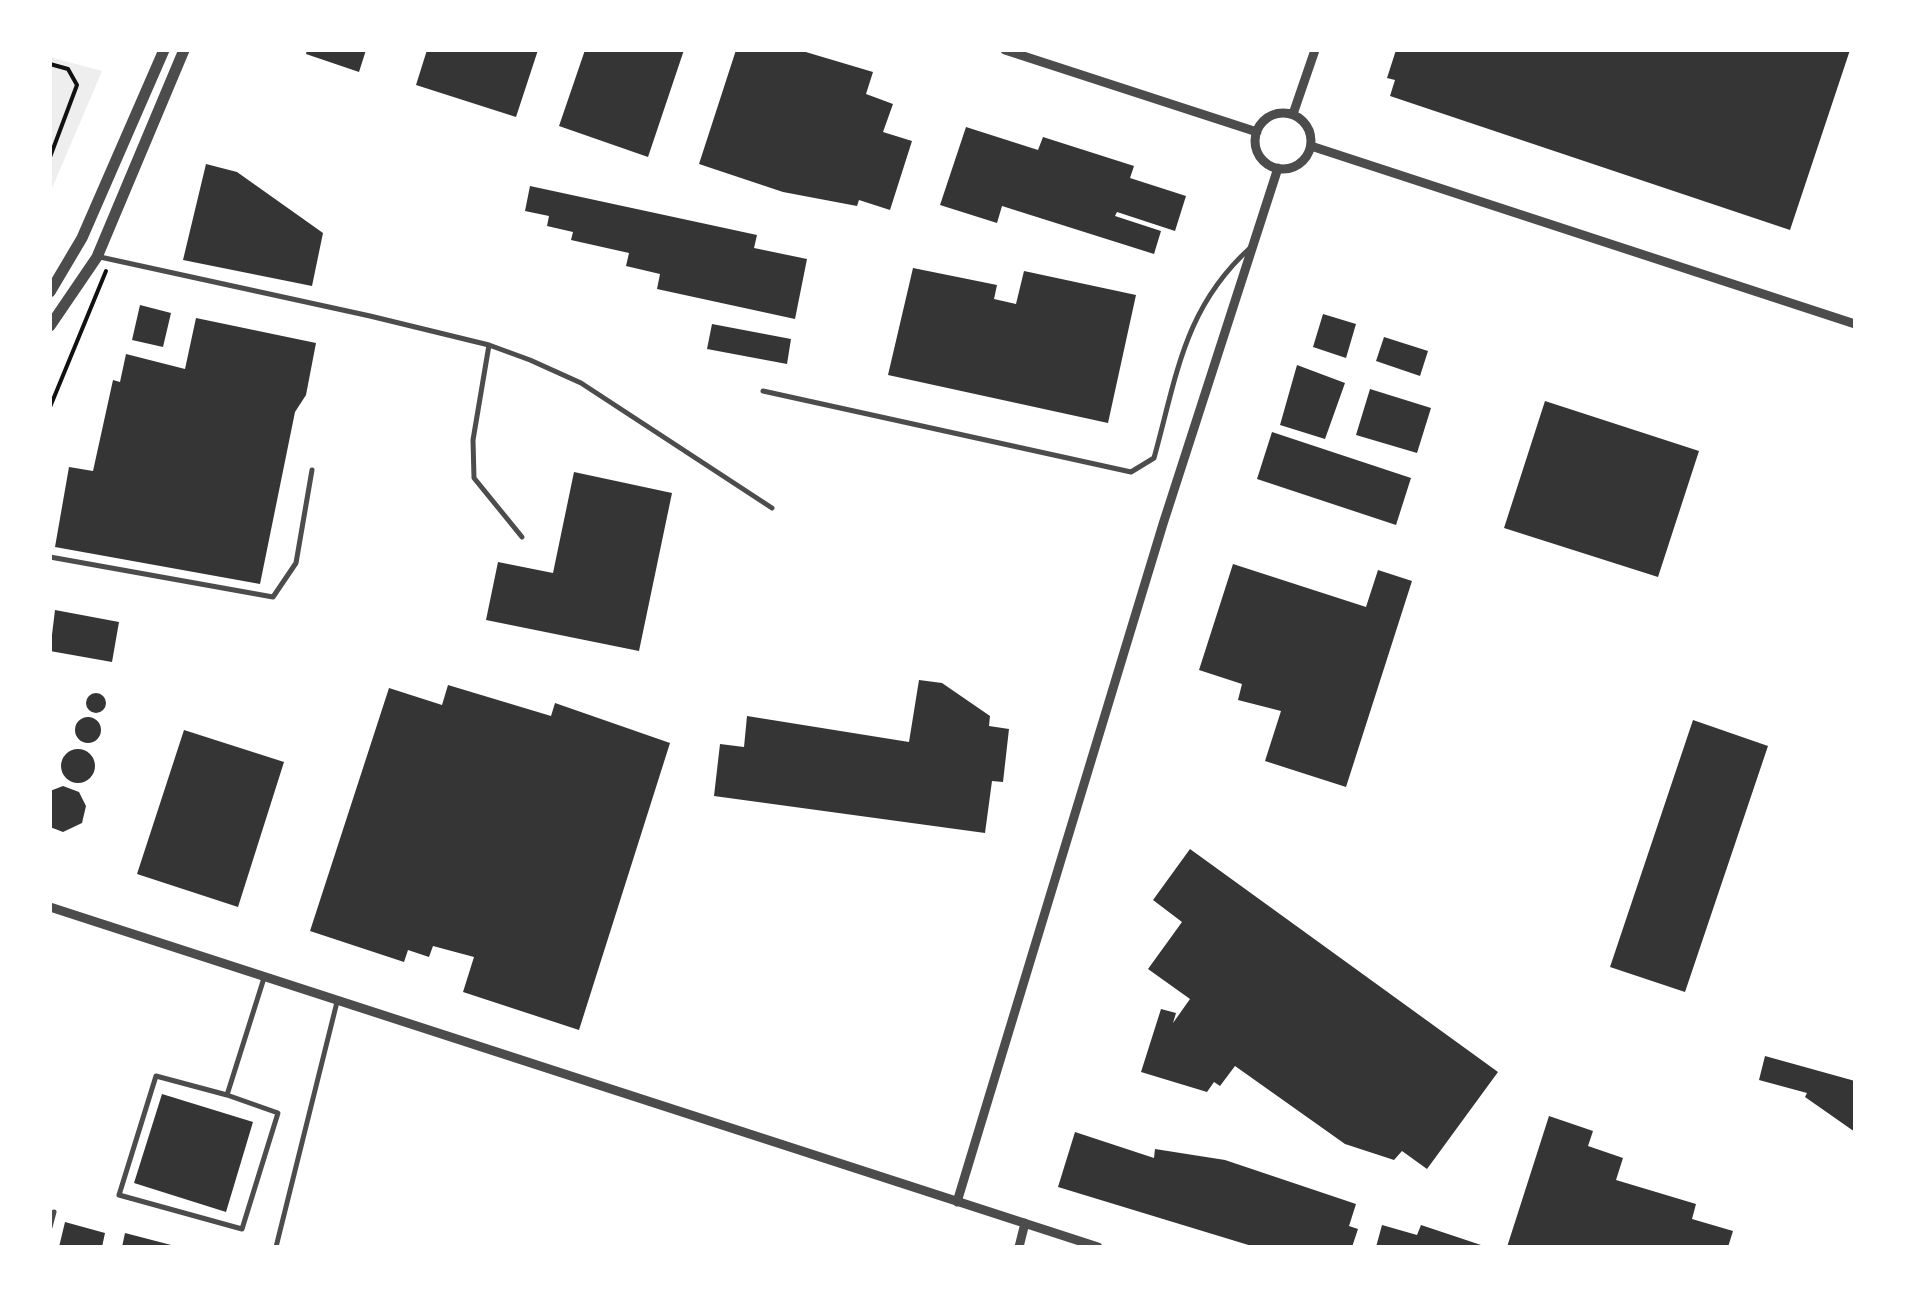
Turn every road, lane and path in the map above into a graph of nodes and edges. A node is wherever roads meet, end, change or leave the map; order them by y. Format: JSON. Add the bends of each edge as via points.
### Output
{"nodes":[{"id":1,"x":164,"y":50,"type":"edge"},
{"id":2,"x":184,"y":50,"type":"edge"},
{"id":3,"x":1005,"y":50,"type":"edge"},
{"id":4,"x":1315,"y":50,"type":"edge"},
{"id":5,"x":50,"y":64,"type":"edge"},
{"id":6,"x":1293,"y":114,"type":"junction"},
{"id":7,"x":1257,"y":132,"type":"junction"},
{"id":8,"x":1311,"y":146,"type":"junction"},
{"id":9,"x":50,"y":157,"type":"edge"},
{"id":10,"x":1278,"y":168,"type":"junction"},
{"id":11,"x":1252,"y":246,"type":"junction"},
{"id":12,"x":96,"y":257,"type":"junction"},
{"id":13,"x":50,"y":292,"type":"edge"},
{"id":14,"x":1855,"y":324,"type":"edge"},
{"id":15,"x":50,"y":326,"type":"edge"},
{"id":16,"x":488,"y":344,"type":"junction"},
{"id":17,"x":763,"y":391,"type":"dead end"},
{"id":18,"x":312,"y":470,"type":"dead end"},
{"id":19,"x":772,"y":508,"type":"dead end"},
{"id":20,"x":522,"y":537,"type":"dead end"},
{"id":21,"x":50,"y":557,"type":"edge"},
{"id":22,"x":50,"y":907,"type":"edge"},
{"id":23,"x":265,"y":975,"type":"junction"},
{"id":24,"x":338,"y":999,"type":"junction"},
{"id":25,"x":227,"y":1095,"type":"junction"},
{"id":26,"x":957,"y":1202,"type":"junction"},
{"id":27,"x":54,"y":1212,"type":"dead end"},
{"id":28,"x":1025,"y":1223,"type":"junction"},
{"id":29,"x":50,"y":1227,"type":"edge"},
{"id":30,"x":276,"y":1247,"type":"edge"},
{"id":31,"x":1019,"y":1247,"type":"edge"},
{"id":32,"x":1098,"y":1247,"type":"edge"}],
"edges":[{"from":1,"to":13,"type":"street","via":[[82,238]]},
{"from":2,"to":12,"type":"street"},
{"from":3,"to":7,"type":"street"},
{"from":4,"to":6,"type":"street"},
{"from":5,"to":9,"type":"path","via":[[68,69],[77,85]]},
{"from":6,"to":7,"type":"street","via":[[1275,114]]},
{"from":6,"to":8,"type":"street","via":[[1310,130]]},
{"from":7,"to":10,"type":"street","via":[[1257,150]]},
{"from":8,"to":10,"type":"street","via":[[1302,162]]},
{"from":8,"to":14,"type":"street"},
{"from":10,"to":11,"type":"street"},
{"from":11,"to":17,"type":"lane","via":[[1205,299],[1185,344],[1154,458],[1131,472]]},
{"from":11,"to":26,"type":"street"},
{"from":12,"to":15,"type":"street"},
{"from":12,"to":16,"type":"lane"},
{"from":16,"to":19,"type":"lane","via":[[580,383]]},
{"from":16,"to":20,"type":"lane","via":[[472,440],[474,478]]},
{"from":18,"to":21,"type":"lane","via":[[296,563],[273,597]]},
{"from":22,"to":23,"type":"street"},
{"from":23,"to":24,"type":"street"},
{"from":23,"to":25,"type":"lane"},
{"from":24,"to":26,"type":"street"},
{"from":24,"to":30,"type":"lane"},
{"from":25,"to":25,"type":"lane","via":[[278,1113],[242,1229],[120,1195],[156,1076]]},
{"from":26,"to":28,"type":"street"},
{"from":27,"to":29,"type":"lane"},
{"from":28,"to":31,"type":"street"},
{"from":28,"to":32,"type":"street"}]}
